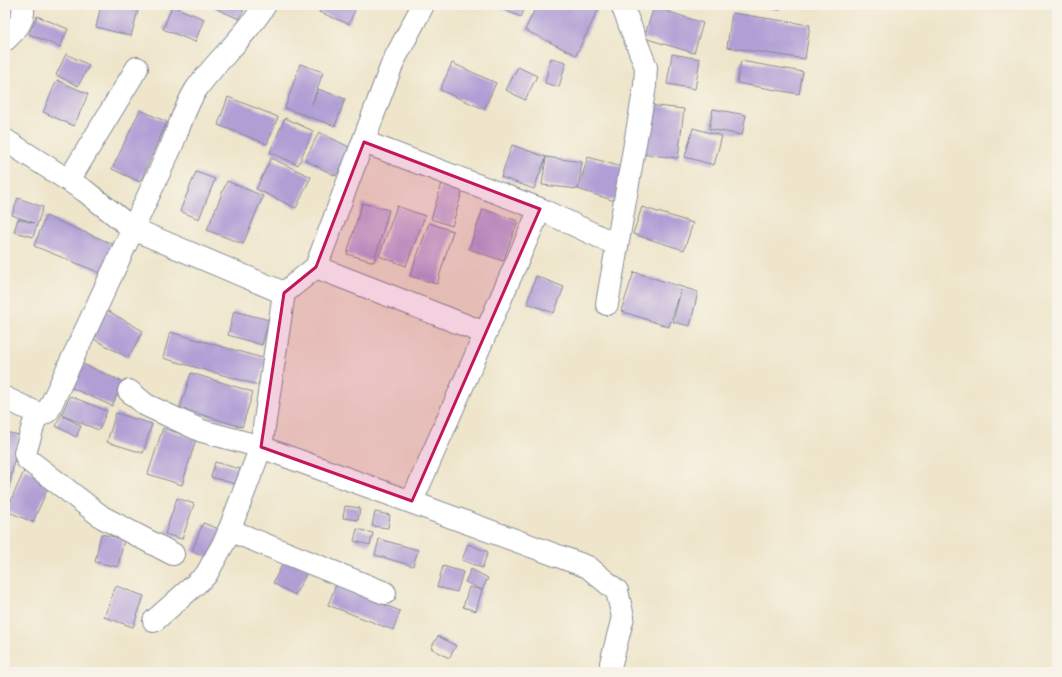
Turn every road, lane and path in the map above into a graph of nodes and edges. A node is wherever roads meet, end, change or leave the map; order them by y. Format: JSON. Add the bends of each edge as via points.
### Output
{"nodes":[{"id":1,"x":23,"y":5,"type":"edge"},
{"id":2,"x":265,"y":5,"type":"edge"},
{"id":3,"x":423,"y":5,"type":"edge"},
{"id":4,"x":622,"y":5,"type":"edge"},
{"id":5,"x":5,"y":40,"type":"edge"},
{"id":6,"x":137,"y":68,"type":"dead end"},
{"id":7,"x":5,"y":140,"type":"edge"},
{"id":8,"x":364,"y":142,"type":"junction"},
{"id":9,"x":69,"y":180,"type":"junction"},
{"id":10,"x":540,"y":208,"type":"junction"},
{"id":11,"x":133,"y":229,"type":"junction"},
{"id":12,"x":617,"y":245,"type":"junction"},
{"id":13,"x":316,"y":268,"type":"junction"},
{"id":14,"x":284,"y":293,"type":"junction"},
{"id":15,"x":607,"y":304,"type":"dead end"},
{"id":16,"x":485,"y":333,"type":"junction"},
{"id":17,"x":129,"y":391,"type":"dead end"},
{"id":18,"x":5,"y":398,"type":"edge"},
{"id":19,"x":37,"y":413,"type":"junction"},
{"id":20,"x":261,"y":447,"type":"junction"},
{"id":21,"x":412,"y":501,"type":"junction"},
{"id":22,"x":229,"y":530,"type":"junction"},
{"id":23,"x":173,"y":554,"type":"dead end"},
{"id":24,"x":385,"y":593,"type":"dead end"},
{"id":25,"x":154,"y":621,"type":"dead end"},
{"id":26,"x":611,"y":663,"type":"dead end"}],
"edges":[{"from":1,"to":5,"type":"street","via":[[19,26]]},
{"from":2,"to":11,"type":"street","via":[[254,23],[197,90]]},
{"from":3,"to":8,"type":"street","via":[[393,62]]},
{"from":4,"to":12,"type":"street","via":[[646,67],[645,86]]},
{"from":6,"to":9,"type":"street"},
{"from":7,"to":9,"type":"street"},
{"from":8,"to":10,"type":"street"},
{"from":8,"to":13,"type":"street"},
{"from":9,"to":11,"type":"street"},
{"from":10,"to":12,"type":"street"},
{"from":10,"to":16,"type":"street"},
{"from":11,"to":14,"type":"street"},
{"from":11,"to":19,"type":"street","via":[[48,410],[43,414]]},
{"from":12,"to":15,"type":"street"},
{"from":13,"to":14,"type":"street"},
{"from":13,"to":16,"type":"street"},
{"from":14,"to":20,"type":"street"},
{"from":16,"to":21,"type":"street"},
{"from":17,"to":20,"type":"street","via":[[146,405],[202,431]]},
{"from":18,"to":19,"type":"street"},
{"from":19,"to":23,"type":"street","via":[[25,453],[27,459],[102,517]]},
{"from":20,"to":21,"type":"street"},
{"from":20,"to":22,"type":"street"},
{"from":21,"to":26,"type":"street","via":[[588,567],[617,591],[623,617]]},
{"from":22,"to":24,"type":"street"},
{"from":22,"to":25,"type":"street","via":[[206,575]]}]}
